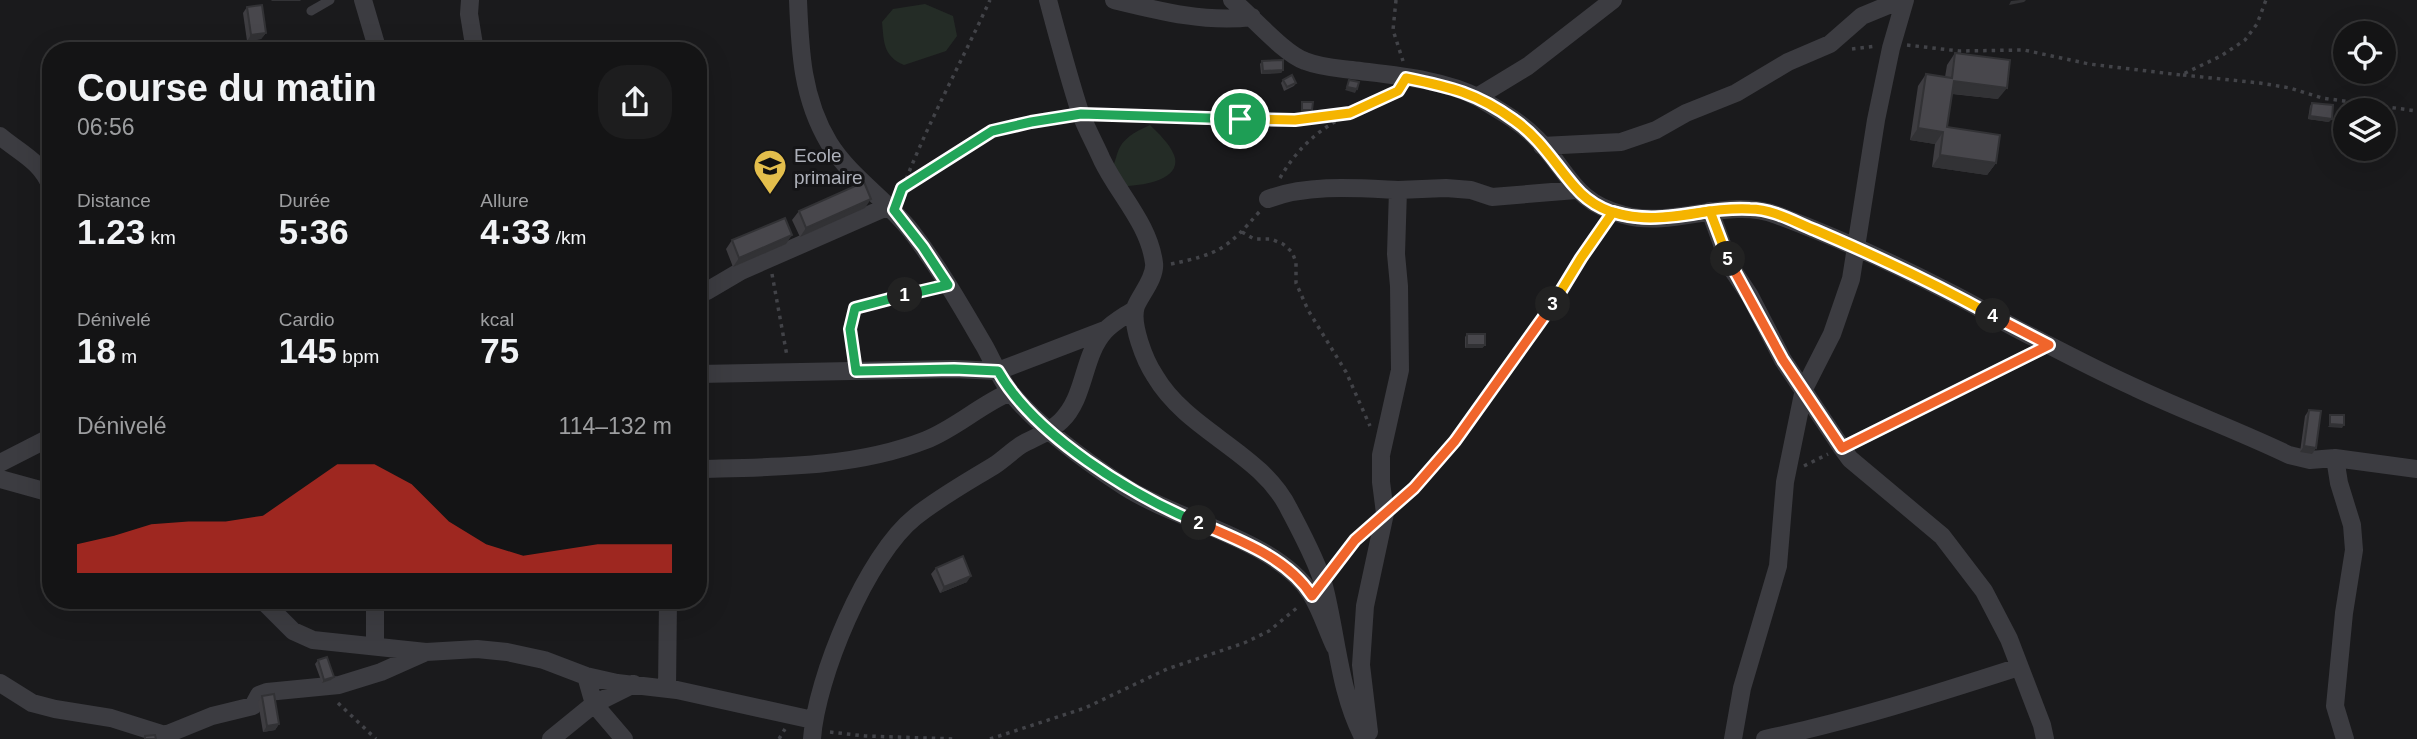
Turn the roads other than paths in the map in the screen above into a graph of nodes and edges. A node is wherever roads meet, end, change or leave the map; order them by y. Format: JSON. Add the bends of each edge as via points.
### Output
{"nodes":[{"id":1,"x":330,"y":0,"type":"edge"},
{"id":2,"x":363,"y":0,"type":"edge"},
{"id":3,"x":470,"y":0,"type":"edge"},
{"id":4,"x":798,"y":0,"type":"edge"},
{"id":5,"x":1048,"y":0,"type":"edge"},
{"id":6,"x":1114,"y":0,"type":"edge"},
{"id":7,"x":1613,"y":0,"type":"edge"},
{"id":8,"x":1903,"y":0,"type":"edge"},
{"id":9,"x":1241,"y":6,"type":"edge"},
{"id":10,"x":312,"y":11,"type":"dead end"},
{"id":11,"x":376,"y":42,"type":"edge"},
{"id":12,"x":474,"y":42,"type":"edge"},
{"id":13,"x":1476,"y":97,"type":"junction"},
{"id":14,"x":0,"y":136,"type":"edge"},
{"id":15,"x":1542,"y":146,"type":"junction"},
{"id":16,"x":42,"y":169,"type":"edge"},
{"id":17,"x":1398,"y":190,"type":"junction"},
{"id":18,"x":1576,"y":190,"type":"junction"},
{"id":19,"x":1268,"y":199,"type":"road end"},
{"id":20,"x":892,"y":208,"type":"junction"},
{"id":21,"x":1710,"y":211,"type":"junction"},
{"id":22,"x":1856,"y":247,"type":"junction"},
{"id":23,"x":707,"y":291,"type":"edge"},
{"id":24,"x":1135,"y":309,"type":"junction"},
{"id":25,"x":1105,"y":330,"type":"junction"},
{"id":26,"x":998,"y":371,"type":"junction"},
{"id":27,"x":707,"y":374,"type":"edge"},
{"id":28,"x":1804,"y":389,"type":"junction"},
{"id":29,"x":1010,"y":392,"type":"junction"},
{"id":30,"x":1049,"y":431,"type":"junction"},
{"id":31,"x":42,"y":442,"type":"edge"},
{"id":32,"x":2335,"y":458,"type":"junction"},
{"id":33,"x":0,"y":463,"type":"edge"},
{"id":34,"x":2417,"y":469,"type":"edge"},
{"id":35,"x":707,"y":470,"type":"edge"},
{"id":36,"x":0,"y":479,"type":"edge"},
{"id":37,"x":42,"y":491,"type":"edge"},
{"id":38,"x":1317,"y":590,"type":"junction"},
{"id":39,"x":271,"y":609,"type":"edge"},
{"id":40,"x":375,"y":609,"type":"edge"},
{"id":41,"x":668,"y":609,"type":"edge"},
{"id":42,"x":375,"y":646,"type":"junction"},
{"id":43,"x":426,"y":652,"type":"junction"},
{"id":44,"x":2020,"y":667,"type":"junction"},
{"id":45,"x":586,"y":676,"type":"junction"},
{"id":46,"x":0,"y":683,"type":"edge"},
{"id":47,"x":634,"y":684,"type":"junction"},
{"id":48,"x":667,"y":689,"type":"junction"},
{"id":49,"x":594,"y":704,"type":"junction"},
{"id":50,"x":813,"y":729,"type":"edge"},
{"id":51,"x":551,"y":739,"type":"edge"},
{"id":52,"x":624,"y":739,"type":"edge"},
{"id":53,"x":1363,"y":739,"type":"edge"},
{"id":54,"x":1370,"y":739,"type":"edge"},
{"id":55,"x":1733,"y":739,"type":"edge"},
{"id":56,"x":1765,"y":739,"type":"edge"},
{"id":57,"x":2045,"y":739,"type":"edge"},
{"id":58,"x":2345,"y":739,"type":"edge"}],
"edges":[{"from":1,"to":10,"type":"lane"},
{"from":2,"to":11,"type":"street"},
{"from":3,"to":12,"type":"street"},
{"from":4,"to":20,"type":"street","via":[[801,66],[810,102],[829,143]]},
{"from":5,"to":24,"type":"street","via":[[1081,114],[1150,246],[1155,267]]},
{"from":6,"to":9,"type":"street","via":[[1176,15],[1236,19]]},
{"from":7,"to":13,"type":"street","via":[[1528,66]]},
{"from":8,"to":15,"type":"street","via":[[1862,16],[1830,44],[1656,131],[1621,142]]},
{"from":8,"to":22,"type":"street"},
{"from":9,"to":13,"type":"street","via":[[1303,61],[1459,89]]},
{"from":13,"to":15,"type":"street","via":[[1515,120]]},
{"from":14,"to":16,"type":"street"},
{"from":15,"to":18,"type":"street"},
{"from":17,"to":18,"type":"street","via":[[1446,188],[1492,197]]},
{"from":17,"to":19,"type":"street","via":[[1348,187]]},
{"from":17,"to":54,"type":"street","via":[[1400,370],[1381,456],[1385,513],[1365,606],[1362,653]]},
{"from":18,"to":21,"type":"street","via":[[1601,208],[1628,217],[1668,219]]},
{"from":20,"to":23,"type":"street","via":[[741,271]]},
{"from":20,"to":26,"type":"street","via":[[948,285]]},
{"from":21,"to":22,"type":"street","via":[[1751,208],[1774,213]]},
{"from":21,"to":28,"type":"street","via":[[1730,267]]},
{"from":22,"to":28,"type":"street","via":[[1851,279],[1832,334]]},
{"from":22,"to":32,"type":"street","via":[[2135,388],[2289,455],[2310,460]]},
{"from":24,"to":25,"type":"street"},
{"from":24,"to":38,"type":"street","via":[[1137,335],[1154,376],[1177,405],[1276,486],[1288,506]]},
{"from":25,"to":26,"type":"street"},
{"from":25,"to":30,"type":"street","via":[[1094,347],[1077,398]]},
{"from":26,"to":27,"type":"street"},
{"from":26,"to":29,"type":"street"},
{"from":28,"to":44,"type":"street","via":[[1850,459],[1942,536],[1984,591]]},
{"from":28,"to":55,"type":"street","via":[[1786,474],[1778,566],[1742,688]]},
{"from":29,"to":30,"type":"street"},
{"from":29,"to":35,"type":"street","via":[[941,433],[892,450],[802,466]]},
{"from":30,"to":38,"type":"street","via":[[1126,487],[1166,510],[1237,539]]},
{"from":30,"to":50,"type":"street","via":[[1019,446],[903,529],[858,594],[823,685]]},
{"from":31,"to":33,"type":"street"},
{"from":32,"to":34,"type":"street"},
{"from":32,"to":58,"type":"street","via":[[2354,550],[2335,706]]},
{"from":36,"to":37,"type":"street"},
{"from":38,"to":53,"type":"street"},
{"from":39,"to":42,"type":"street","via":[[293,631],[313,640]]},
{"from":40,"to":42,"type":"street"},
{"from":41,"to":48,"type":"street"},
{"from":42,"to":43,"type":"street"},
{"from":43,"to":45,"type":"street","via":[[507,652]]},
{"from":43,"to":46,"type":"street","via":[[359,680],[267,692],[259,695],[253,706],[165,735],[32,702]]},
{"from":44,"to":56,"type":"street","via":[[1881,711]]},
{"from":44,"to":57,"type":"street"},
{"from":45,"to":47,"type":"street"},
{"from":45,"to":49,"type":"street"},
{"from":47,"to":48,"type":"street"},
{"from":47,"to":49,"type":"street"},
{"from":48,"to":50,"type":"street"},
{"from":49,"to":51,"type":"street"},
{"from":49,"to":52,"type":"street"}]}
